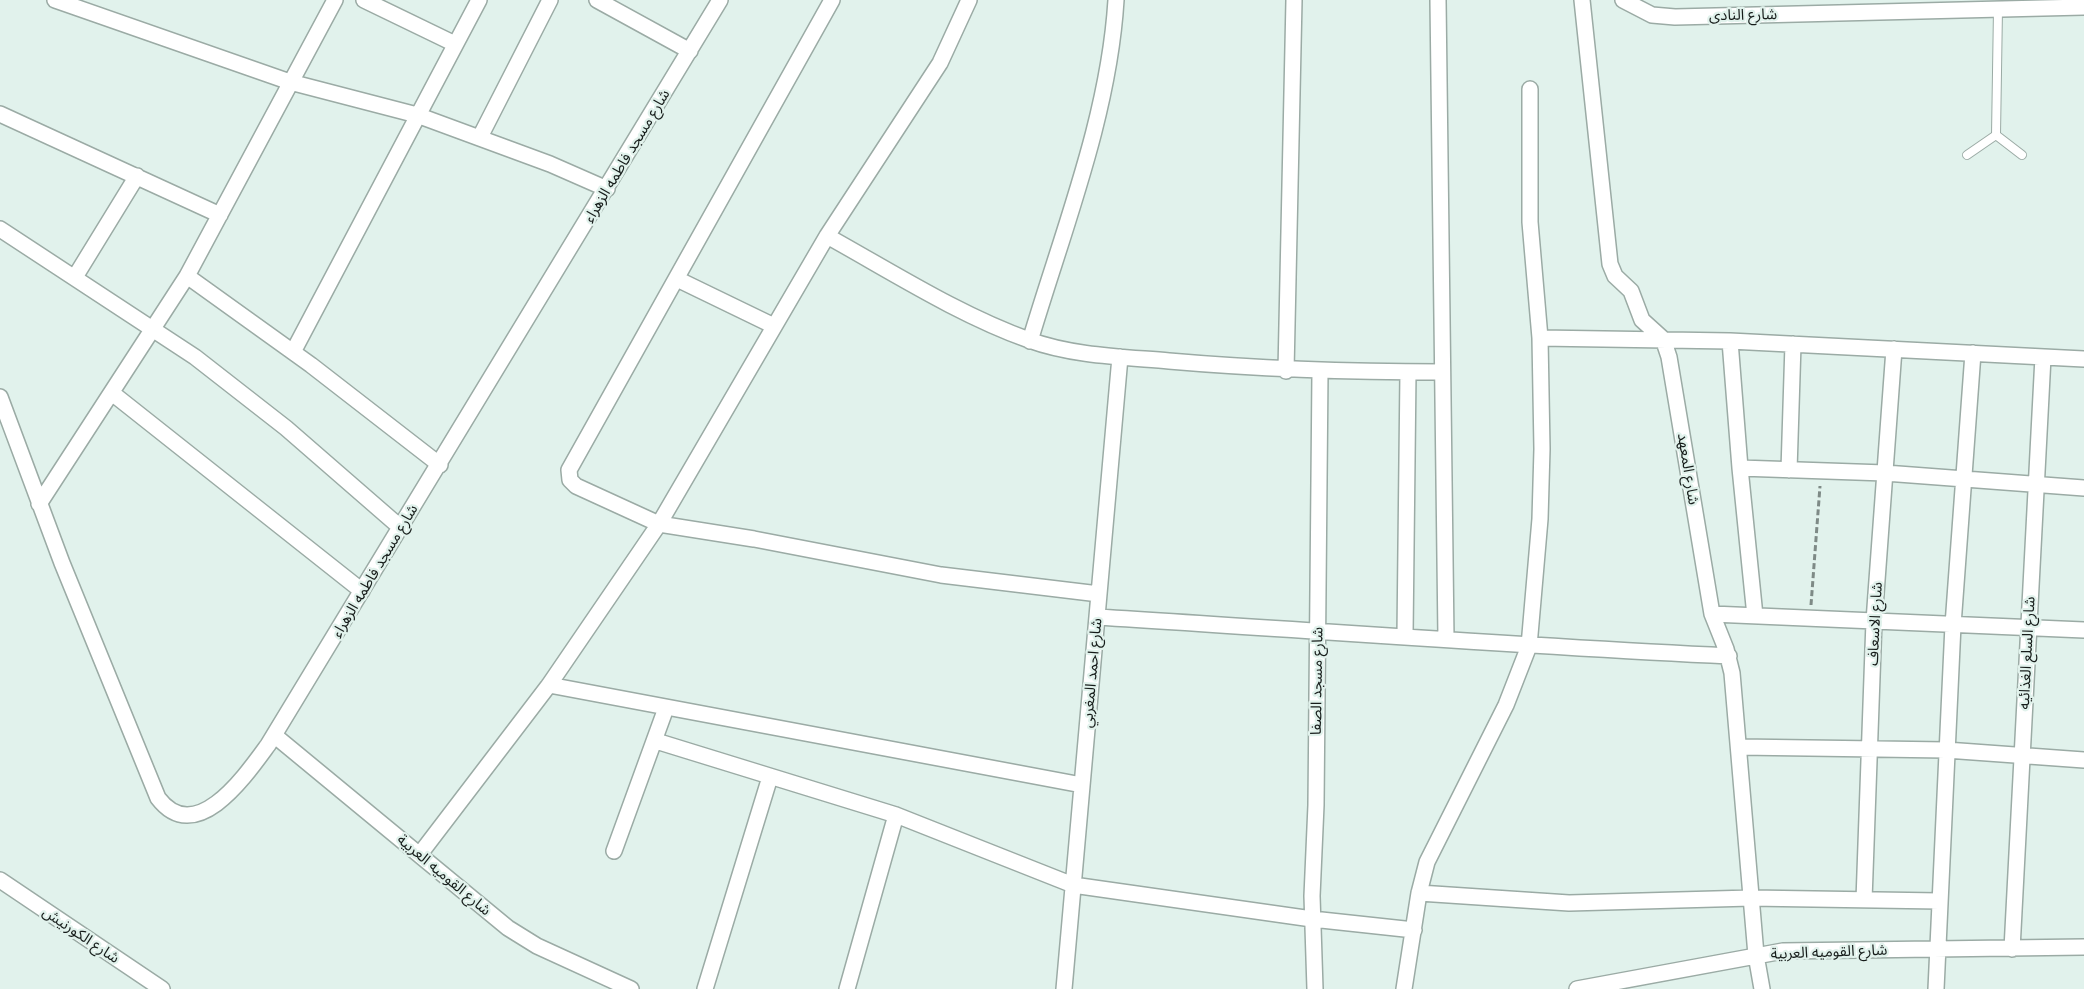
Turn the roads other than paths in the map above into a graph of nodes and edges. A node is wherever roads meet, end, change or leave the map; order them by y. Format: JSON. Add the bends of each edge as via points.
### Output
{"nodes":[{"id":1,"x":56,"y":0,"type":"edge"},
{"id":2,"x":335,"y":0,"type":"edge"},
{"id":3,"x":364,"y":0,"type":"edge"},
{"id":4,"x":479,"y":0,"type":"edge"},
{"id":5,"x":550,"y":0,"type":"edge"},
{"id":6,"x":597,"y":0,"type":"edge"},
{"id":7,"x":720,"y":0,"type":"edge"},
{"id":8,"x":832,"y":0,"type":"edge"},
{"id":9,"x":969,"y":0,"type":"edge"},
{"id":10,"x":1116,"y":0,"type":"edge"},
{"id":11,"x":1294,"y":0,"type":"edge"},
{"id":12,"x":1438,"y":0,"type":"edge"},
{"id":13,"x":1582,"y":0,"type":"edge"},
{"id":14,"x":1623,"y":0,"type":"edge"},
{"id":15,"x":2084,"y":7,"type":"edge"},
{"id":16,"x":1998,"y":9,"type":"junction"},
{"id":17,"x":455,"y":44,"type":"junction"},
{"id":18,"x":690,"y":51,"type":"junction"},
{"id":19,"x":290,"y":82,"type":"junction"},
{"id":20,"x":1530,"y":89,"type":"dead end"},
{"id":21,"x":0,"y":114,"type":"edge"},
{"id":22,"x":417,"y":115,"type":"junction"},
{"id":23,"x":1996,"y":135,"type":"junction"},
{"id":24,"x":480,"y":137,"type":"junction"},
{"id":25,"x":1967,"y":155,"type":"dead end"},
{"id":26,"x":2022,"y":155,"type":"dead end"},
{"id":27,"x":137,"y":176,"type":"junction"},
{"id":28,"x":607,"y":189,"type":"junction"},
{"id":29,"x":220,"y":215,"type":"junction"},
{"id":30,"x":0,"y":229,"type":"edge"},
{"id":31,"x":827,"y":236,"type":"junction"},
{"id":32,"x":187,"y":276,"type":"junction"},
{"id":33,"x":75,"y":277,"type":"junction"},
{"id":34,"x":677,"y":279,"type":"junction"},
{"id":35,"x":774,"y":326,"type":"junction"},
{"id":36,"x":154,"y":328,"type":"junction"},
{"id":37,"x":1540,"y":338,"type":"junction"},
{"id":38,"x":1663,"y":339,"type":"junction"},
{"id":39,"x":1030,"y":341,"type":"junction"},
{"id":40,"x":1730,"y":341,"type":"junction"},
{"id":41,"x":1793,"y":344,"type":"junction"},
{"id":42,"x":1894,"y":349,"type":"junction"},
{"id":43,"x":293,"y":352,"type":"junction"},
{"id":44,"x":1973,"y":353,"type":"junction"},
{"id":45,"x":1119,"y":357,"type":"junction"},
{"id":46,"x":2043,"y":357,"type":"junction"},
{"id":47,"x":2084,"y":359,"type":"edge"},
{"id":48,"x":1286,"y":371,"type":"junction"},
{"id":49,"x":1320,"y":372,"type":"junction"},
{"id":50,"x":1407,"y":372,"type":"junction"},
{"id":51,"x":1442,"y":372,"type":"junction"},
{"id":52,"x":112,"y":393,"type":"junction"},
{"id":53,"x":0,"y":397,"type":"edge"},
{"id":54,"x":440,"y":465,"type":"junction"},
{"id":55,"x":1740,"y":468,"type":"junction"},
{"id":56,"x":1789,"y":470,"type":"junction"},
{"id":57,"x":1885,"y":473,"type":"junction"},
{"id":58,"x":1964,"y":478,"type":"junction"},
{"id":59,"x":2036,"y":484,"type":"junction"},
{"id":60,"x":2084,"y":488,"type":"edge"},
{"id":61,"x":39,"y":504,"type":"junction"},
{"id":62,"x":659,"y":524,"type":"junction"},
{"id":63,"x":401,"y":528,"type":"junction"},
{"id":64,"x":362,"y":591,"type":"junction"},
{"id":65,"x":1099,"y":594,"type":"junction"},
{"id":66,"x":1712,"y":614,"type":"junction"},
{"id":67,"x":1097,"y":616,"type":"junction"},
{"id":68,"x":1755,"y":616,"type":"junction"},
{"id":69,"x":1874,"y":621,"type":"junction"},
{"id":70,"x":1953,"y":625,"type":"junction"},
{"id":71,"x":2028,"y":628,"type":"junction"},
{"id":72,"x":2084,"y":630,"type":"edge"},
{"id":73,"x":1318,"y":631,"type":"junction"},
{"id":74,"x":1405,"y":635,"type":"junction"},
{"id":75,"x":1446,"y":638,"type":"junction"},
{"id":76,"x":1529,"y":646,"type":"junction"},
{"id":77,"x":1729,"y":656,"type":"junction"},
{"id":78,"x":549,"y":685,"type":"junction"},
{"id":79,"x":666,"y":708,"type":"junction"},
{"id":80,"x":274,"y":735,"type":"junction"},
{"id":81,"x":656,"y":741,"type":"junction"},
{"id":82,"x":1740,"y":747,"type":"junction"},
{"id":83,"x":1870,"y":748,"type":"junction"},
{"id":84,"x":1946,"y":750,"type":"junction"},
{"id":85,"x":2022,"y":755,"type":"junction"},
{"id":86,"x":2084,"y":760,"type":"edge"},
{"id":87,"x":770,"y":777,"type":"junction"},
{"id":88,"x":1082,"y":785,"type":"junction"},
{"id":89,"x":896,"y":815,"type":"junction"},
{"id":90,"x":614,"y":851,"type":"dead end"},
{"id":91,"x":420,"y":854,"type":"junction"},
{"id":92,"x":0,"y":880,"type":"edge"},
{"id":93,"x":1073,"y":885,"type":"junction"},
{"id":94,"x":1419,"y":893,"type":"junction"},
{"id":95,"x":1751,"y":898,"type":"junction"},
{"id":96,"x":1864,"y":900,"type":"junction"},
{"id":97,"x":1939,"y":901,"type":"junction"},
{"id":98,"x":1312,"y":919,"type":"junction"},
{"id":99,"x":1414,"y":930,"type":"junction"},
{"id":100,"x":2084,"y":947,"type":"edge"},
{"id":101,"x":1936,"y":949,"type":"junction"},
{"id":102,"x":2012,"y":949,"type":"junction"},
{"id":103,"x":1756,"y":955,"type":"junction"},
{"id":104,"x":162,"y":989,"type":"edge"},
{"id":105,"x":631,"y":989,"type":"edge"},
{"id":106,"x":705,"y":989,"type":"edge"},
{"id":107,"x":847,"y":989,"type":"edge"},
{"id":108,"x":1064,"y":989,"type":"edge"},
{"id":109,"x":1315,"y":989,"type":"edge"},
{"id":110,"x":1404,"y":989,"type":"edge"},
{"id":111,"x":1577,"y":989,"type":"edge"},
{"id":112,"x":1762,"y":989,"type":"edge"},
{"id":113,"x":1936,"y":989,"type":"edge"}],
"edges":[{"from":1,"to":19,"type":"street"},
{"from":2,"to":19,"type":"street"},
{"from":3,"to":17,"type":"street"},
{"from":4,"to":17,"type":"street"},
{"from":5,"to":24,"type":"street"},
{"from":6,"to":18,"type":"street"},
{"from":7,"to":18,"type":"street","name":"شارع مسجد فاطمه الزهراء"},
{"from":8,"to":34,"type":"street"},
{"from":9,"to":31,"type":"street","via":[[940,63]]},
{"from":10,"to":39,"type":"street","via":[[1102,103]]},
{"from":11,"to":48,"type":"street"},
{"from":12,"to":51,"type":"street"},
{"from":13,"to":38,"type":"street","via":[[1610,264],[1631,291],[1642,320]]},
{"from":14,"to":16,"type":"street","name":"شارع النادى","via":[[1652,15],[1675,17]]},
{"from":15,"to":16,"type":"street","name":"شارع النادى"},
{"from":16,"to":23,"type":"lane"},
{"from":17,"to":22,"type":"street"},
{"from":18,"to":28,"type":"street","name":"شارع مسجد فاطمه الزهراء"},
{"from":19,"to":22,"type":"street"},
{"from":19,"to":29,"type":"street"},
{"from":20,"to":37,"type":"street","via":[[1530,222]]},
{"from":21,"to":27,"type":"street"},
{"from":22,"to":24,"type":"street"},
{"from":22,"to":43,"type":"street"},
{"from":23,"to":25,"type":"lane"},
{"from":23,"to":26,"type":"lane"},
{"from":24,"to":28,"type":"street"},
{"from":27,"to":29,"type":"street"},
{"from":27,"to":33,"type":"street"},
{"from":28,"to":54,"type":"street","name":"شارع مسجد فاطمه الزهراء"},
{"from":29,"to":32,"type":"street"},
{"from":30,"to":33,"type":"street"},
{"from":31,"to":35,"type":"street"},
{"from":31,"to":39,"type":"street","via":[[957,307]]},
{"from":32,"to":36,"type":"street"},
{"from":32,"to":43,"type":"street"},
{"from":33,"to":36,"type":"street"},
{"from":34,"to":35,"type":"street"},
{"from":34,"to":62,"type":"street","via":[[569,476],[576,486]]},
{"from":35,"to":62,"type":"street"},
{"from":36,"to":52,"type":"street"},
{"from":36,"to":63,"type":"street","via":[[277,420]]},
{"from":37,"to":38,"type":"street"},
{"from":37,"to":76,"type":"street","via":[[1540,519]]},
{"from":38,"to":40,"type":"street"},
{"from":38,"to":66,"type":"street","name":"شارع المعهد"},
{"from":39,"to":45,"type":"street"},
{"from":40,"to":41,"type":"street"},
{"from":40,"to":55,"type":"street"},
{"from":41,"to":42,"type":"street"},
{"from":41,"to":56,"type":"street"},
{"from":42,"to":44,"type":"street"},
{"from":42,"to":57,"type":"street","name":"شارع الاسعاف"},
{"from":43,"to":54,"type":"street"},
{"from":44,"to":46,"type":"street"},
{"from":44,"to":58,"type":"street"},
{"from":45,"to":48,"type":"street"},
{"from":45,"to":65,"type":"street","name":"شارع احمد المغربي"},
{"from":46,"to":47,"type":"street"},
{"from":46,"to":59,"type":"street","name":"شارع السلع الغذائيه"},
{"from":48,"to":49,"type":"street"},
{"from":49,"to":50,"type":"street"},
{"from":49,"to":73,"type":"street","name":"شارع مسجد الصفا"},
{"from":50,"to":51,"type":"street"},
{"from":50,"to":74,"type":"street"},
{"from":51,"to":75,"type":"street"},
{"from":52,"to":61,"type":"street"},
{"from":52,"to":64,"type":"street"},
{"from":53,"to":61,"type":"street","name":"شارع مسجد فاطمه الزهراء"},
{"from":54,"to":63,"type":"street","name":"شارع مسجد فاطمه الزهراء"},
{"from":55,"to":56,"type":"street"},
{"from":55,"to":68,"type":"street"},
{"from":56,"to":57,"type":"street"},
{"from":57,"to":58,"type":"street"},
{"from":57,"to":69,"type":"street","name":"شارع الاسعاف"},
{"from":58,"to":59,"type":"street"},
{"from":58,"to":70,"type":"street"},
{"from":59,"to":60,"type":"street"},
{"from":59,"to":71,"type":"street","name":"شارع السلع الغذائيه"},
{"from":61,"to":80,"type":"street","name":"شارع مسجد فاطمه الزهراء","via":[[163,804],[181,815],[204,813],[241,779]]},
{"from":62,"to":65,"type":"street","via":[[941,575]]},
{"from":62,"to":78,"type":"street"},
{"from":63,"to":64,"type":"street","name":"شارع مسجد فاطمه الزهراء"},
{"from":64,"to":80,"type":"street","name":"شارع مسجد فاطمه الزهراء"},
{"from":65,"to":67,"type":"street","name":"شارع احمد المغربي"},
{"from":66,"to":68,"type":"street"},
{"from":66,"to":77,"type":"street","name":"شارع المعهد"},
{"from":67,"to":73,"type":"street"},
{"from":67,"to":88,"type":"street","name":"شارع احمد المغربي"},
{"from":68,"to":69,"type":"street"},
{"from":69,"to":70,"type":"street"},
{"from":69,"to":83,"type":"street","name":"شارع الاسعاف"},
{"from":70,"to":71,"type":"street"},
{"from":70,"to":84,"type":"street"},
{"from":71,"to":72,"type":"street"},
{"from":71,"to":85,"type":"street","name":"شارع السلع الغذائيه"},
{"from":73,"to":74,"type":"street"},
{"from":73,"to":98,"type":"street","name":"شارع مسجد الصفا"},
{"from":74,"to":75,"type":"street"},
{"from":75,"to":76,"type":"street"},
{"from":76,"to":77,"type":"street"},
{"from":76,"to":94,"type":"street","via":[[1506,705],[1427,862]]},
{"from":77,"to":82,"type":"street","name":"شارع المعهد"},
{"from":78,"to":79,"type":"street"},
{"from":78,"to":91,"type":"street"},
{"from":79,"to":81,"type":"street"},
{"from":79,"to":88,"type":"street"},
{"from":80,"to":91,"type":"street","name":"شارع القوميه العربية"},
{"from":81,"to":87,"type":"street"},
{"from":81,"to":90,"type":"street"},
{"from":82,"to":83,"type":"street"},
{"from":82,"to":95,"type":"street","name":"شارع المعهد"},
{"from":83,"to":84,"type":"street"},
{"from":83,"to":96,"type":"street","name":"شارع الاسعاف"},
{"from":84,"to":85,"type":"street"},
{"from":84,"to":97,"type":"street"},
{"from":85,"to":86,"type":"street"},
{"from":85,"to":102,"type":"street","name":"شارع السلع الغذائيه"},
{"from":87,"to":89,"type":"street"},
{"from":87,"to":106,"type":"street"},
{"from":88,"to":93,"type":"street","name":"شارع احمد المغربي"},
{"from":89,"to":93,"type":"street"},
{"from":89,"to":107,"type":"street"},
{"from":91,"to":105,"type":"street","name":"شارع القوميه العربية","via":[[516,933]]},
{"from":92,"to":104,"type":"street","name":"شارع الكورنيش"},
{"from":93,"to":98,"type":"street"},
{"from":93,"to":108,"type":"street","name":"شارع احمد المغربي"},
{"from":94,"to":95,"type":"street","via":[[1569,903]]},
{"from":94,"to":99,"type":"street"},
{"from":95,"to":96,"type":"street"},
{"from":95,"to":103,"type":"street","name":"شارع المعهد"},
{"from":96,"to":97,"type":"street"},
{"from":97,"to":101,"type":"street"},
{"from":98,"to":99,"type":"street"},
{"from":98,"to":109,"type":"street","name":"شارع مسجد الصفا"},
{"from":99,"to":110,"type":"street"},
{"from":100,"to":102,"type":"street","name":"شارع القوميه العربية"},
{"from":101,"to":102,"type":"street","name":"شارع القوميه العربية"},
{"from":101,"to":103,"type":"street","name":"شارع القوميه العربية","via":[[1783,951]]},
{"from":101,"to":113,"type":"street"},
{"from":103,"to":111,"type":"street","name":"شارع القوميه العربية"},
{"from":103,"to":112,"type":"street","name":"شارع المعهد"}]}
